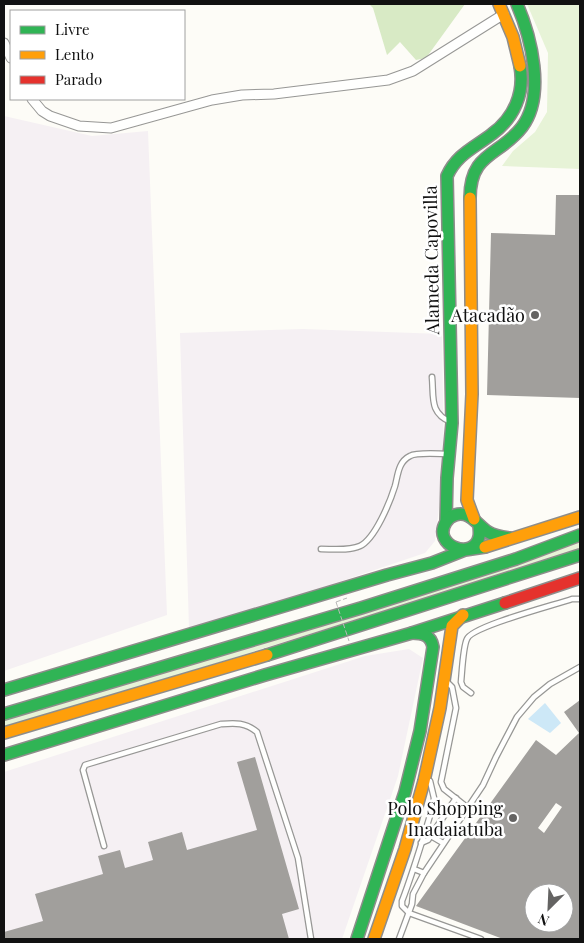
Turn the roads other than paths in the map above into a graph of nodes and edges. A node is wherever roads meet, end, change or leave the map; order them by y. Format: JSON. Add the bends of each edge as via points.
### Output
{"nodes":[{"id":1,"x":501,"y":9,"type":"edge"},
{"id":2,"x":519,"y":9,"type":"edge"},
{"id":3,"x":4,"y":43,"type":"edge"},
{"id":4,"x":10,"y":56,"type":"edge"},
{"id":5,"x":534,"y":60,"type":"junction"},
{"id":6,"x":520,"y":63,"type":"junction"},
{"id":7,"x":33,"y":100,"type":"edge"},
{"id":8,"x":470,"y":208,"type":"junction"},
{"id":9,"x":447,"y":209,"type":"junction"},
{"id":10,"x":450,"y":346,"type":"junction"},
{"id":11,"x":471,"y":346,"type":"junction"},
{"id":12,"x":432,"y":377,"type":"dead end"},
{"id":13,"x":452,"y":423,"type":"junction"},
{"id":14,"x":450,"y":454,"type":"junction"},
{"id":15,"x":580,"y":517,"type":"edge"},
{"id":16,"x":446,"y":521,"type":"junction"},
{"id":17,"x":476,"y":522,"type":"junction"},
{"id":18,"x":580,"y":535,"type":"edge"},
{"id":19,"x":443,"y":536,"type":"junction"},
{"id":20,"x":515,"y":538,"type":"junction"},
{"id":21,"x":321,"y":549,"type":"dead end"},
{"id":22,"x":465,"y":550,"type":"junction"},
{"id":23,"x":580,"y":555,"type":"edge"},
{"id":24,"x":432,"y":563,"type":"junction"},
{"id":25,"x":580,"y":578,"type":"edge"},
{"id":26,"x":580,"y":599,"type":"edge"},
{"id":27,"x":462,"y":615,"type":"junction"},
{"id":28,"x":412,"y":632,"type":"junction"},
{"id":29,"x":580,"y":667,"type":"edge"},
{"id":30,"x":445,"y":679,"type":"junction"},
{"id":31,"x":4,"y":690,"type":"edge"},
{"id":32,"x":471,"y":693,"type":"dead end"},
{"id":33,"x":4,"y":714,"type":"edge"},
{"id":34,"x":420,"y":731,"type":"junction"},
{"id":35,"x":436,"y":731,"type":"junction"},
{"id":36,"x":4,"y":733,"type":"edge"},
{"id":37,"x":4,"y":755,"type":"edge"},
{"id":38,"x":430,"y":760,"type":"junction"},
{"id":39,"x":456,"y":798,"type":"junction"},
{"id":40,"x":468,"y":808,"type":"junction"},
{"id":41,"x":392,"y":834,"type":"junction"},
{"id":42,"x":431,"y":836,"type":"junction"},
{"id":43,"x":408,"y":839,"type":"junction"},
{"id":44,"x":443,"y":843,"type":"junction"},
{"id":45,"x":421,"y":844,"type":"junction"},
{"id":46,"x":104,"y":846,"type":"dead end"},
{"id":47,"x":414,"y":870,"type":"junction"},
{"id":48,"x":424,"y":873,"type":"junction"},
{"id":49,"x":409,"y":913,"type":"junction"},
{"id":50,"x":360,"y":938,"type":"edge"},
{"id":51,"x":311,"y":939,"type":"edge"},
{"id":52,"x":374,"y":939,"type":"edge"},
{"id":53,"x":399,"y":939,"type":"edge"},
{"id":54,"x":481,"y":939,"type":"edge"}],
"edges":[{"from":1,"to":2,"type":"main road"},
{"from":1,"to":6,"type":"main road","name":"Alameda Capovilla","via":[[514,37]]},
{"from":1,"to":7,"type":"street","via":[[413,71],[388,80],[220,99],[111,128],[72,124],[50,116]]},
{"from":2,"to":5,"type":"main road"},
{"from":3,"to":4,"type":"street"},
{"from":5,"to":6,"type":"main road"},
{"from":5,"to":8,"type":"main road","via":[[532,108],[523,126],[478,165],[470,185]]},
{"from":6,"to":9,"type":"main road","name":"Alameda Capovilla","via":[[521,87],[516,106],[495,132],[457,157],[447,176]]},
{"from":8,"to":9,"type":"main road"},
{"from":8,"to":11,"type":"main road"},
{"from":9,"to":10,"type":"main road","name":"Alameda Capovilla"},
{"from":10,"to":11,"type":"main road"},
{"from":10,"to":13,"type":"main road","name":"Alameda Capovilla"},
{"from":11,"to":17,"type":"main road","via":[[467,500]]},
{"from":12,"to":13,"type":"lane","via":[[435,409],[440,417]]},
{"from":13,"to":14,"type":"main road","name":"Alameda Capovilla"},
{"from":14,"to":16,"type":"main road","name":"Alameda Capovilla"},
{"from":14,"to":21,"type":"lane","via":[[412,454],[405,459],[385,512],[368,540],[358,547]]},
{"from":15,"to":20,"type":"main road"},
{"from":16,"to":17,"type":"main road","via":[[460,514],[470,516]]},
{"from":16,"to":19,"type":"main road"},
{"from":17,"to":20,"type":"main road","via":[[492,534]]},
{"from":17,"to":22,"type":"main road","via":[[480,536]]},
{"from":18,"to":33,"type":"main road","via":[[362,608]]},
{"from":19,"to":22,"type":"main road","via":[[449,546]]},
{"from":19,"to":24,"type":"main road"},
{"from":20,"to":22,"type":"main road"},
{"from":22,"to":24,"type":"main road"},
{"from":23,"to":36,"type":"main road"},
{"from":24,"to":31,"type":"main road"},
{"from":25,"to":27,"type":"main road"},
{"from":26,"to":32,"type":"lane","via":[[472,632],[467,639],[461,682]]},
{"from":27,"to":28,"type":"main road"},
{"from":27,"to":30,"type":"main road","via":[[452,626]]},
{"from":28,"to":34,"type":"main road","via":[[429,636],[434,647]]},
{"from":28,"to":37,"type":"main road"},
{"from":29,"to":40,"type":"lane","via":[[550,684],[518,717],[483,786]]},
{"from":30,"to":35,"type":"main road"},
{"from":30,"to":39,"type":"lane","via":[[452,687],[456,708],[440,782]]},
{"from":34,"to":35,"type":"main road"},
{"from":34,"to":41,"type":"main road"},
{"from":35,"to":38,"type":"main road"},
{"from":38,"to":43,"type":"main road"},
{"from":38,"to":45,"type":"lane","via":[[430,784],[434,798]]},
{"from":39,"to":40,"type":"lane"},
{"from":39,"to":42,"type":"lane"},
{"from":40,"to":44,"type":"lane"},
{"from":41,"to":43,"type":"main road"},
{"from":41,"to":50,"type":"main road"},
{"from":42,"to":44,"type":"lane"},
{"from":42,"to":45,"type":"lane"},
{"from":43,"to":52,"type":"main road"},
{"from":44,"to":48,"type":"lane"},
{"from":45,"to":47,"type":"lane"},
{"from":46,"to":51,"type":"lane","via":[[83,770],[85,765],[221,724],[250,726],[257,732],[298,858]]},
{"from":47,"to":48,"type":"lane"},
{"from":47,"to":49,"type":"lane","via":[[402,901],[402,906]]},
{"from":48,"to":49,"type":"lane","via":[[413,894]]},
{"from":49,"to":53,"type":"lane"},
{"from":49,"to":54,"type":"lane"}]}
